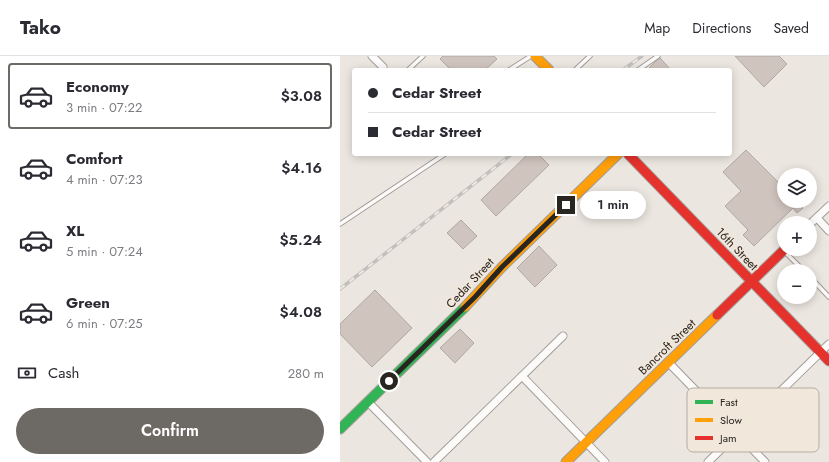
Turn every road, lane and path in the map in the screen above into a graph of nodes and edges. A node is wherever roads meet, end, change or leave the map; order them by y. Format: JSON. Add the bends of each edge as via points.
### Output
{"nodes":[{"id":1,"x":372,"y":56,"type":"edge"},
{"id":2,"x":423,"y":56,"type":"edge"},
{"id":3,"x":530,"y":56,"type":"edge"},
{"id":4,"x":535,"y":56,"type":"edge"},
{"id":5,"x":590,"y":56,"type":"edge"},
{"id":6,"x":658,"y":56,"type":"edge"},
{"id":7,"x":383,"y":67,"type":"dead end"},
{"id":8,"x":410,"y":68,"type":"edge"},
{"id":9,"x":512,"y":68,"type":"edge"},
{"id":10,"x":546,"y":68,"type":"edge"},
{"id":11,"x":576,"y":68,"type":"edge"},
{"id":12,"x":641,"y":68,"type":"edge"},
{"id":13,"x":442,"y":156,"type":"edge"},
{"id":14,"x":616,"y":156,"type":"edge"},
{"id":15,"x":630,"y":156,"type":"edge"},
{"id":16,"x":829,"y":206,"type":"edge"},
{"id":17,"x":817,"y":218,"type":"joint"},
{"id":18,"x":340,"y":224,"type":"edge"},
{"id":19,"x":829,"y":231,"type":"edge"},
{"id":20,"x":778,"y":256,"type":"edge"},
{"id":21,"x":790,"y":256,"type":"edge"},
{"id":22,"x":797,"y":264,"type":"edge"},
{"id":23,"x":752,"y":281,"type":"junction"},
{"id":24,"x":817,"y":284,"type":"edge"},
{"id":25,"x":829,"y":297,"type":"edge"},
{"id":26,"x":563,"y":336,"type":"dead end"},
{"id":27,"x":829,"y":344,"type":"edge"},
{"id":28,"x":821,"y":352,"type":"junction"},
{"id":29,"x":829,"y":361,"type":"edge"},
{"id":30,"x":668,"y":362,"type":"junction"},
{"id":31,"x":522,"y":376,"type":"junction"},
{"id":32,"x":694,"y":388,"type":"edge"},
{"id":33,"x":784,"y":388,"type":"edge"},
{"id":34,"x":368,"y":402,"type":"junction"},
{"id":35,"x":340,"y":429,"type":"edge"},
{"id":36,"x":586,"y":443,"type":"junction"},
{"id":37,"x":718,"y":452,"type":"edge"},
{"id":38,"x":756,"y":452,"type":"edge"},
{"id":39,"x":427,"y":462,"type":"edge"},
{"id":40,"x":434,"y":462,"type":"edge"},
{"id":41,"x":566,"y":462,"type":"edge"},
{"id":42,"x":605,"y":462,"type":"edge"},
{"id":43,"x":708,"y":462,"type":"edge"},
{"id":44,"x":765,"y":462,"type":"edge"}],
"edges":[{"from":1,"to":7,"type":"street"},
{"from":2,"to":8,"type":"lane"},
{"from":3,"to":9,"type":"lane"},
{"from":4,"to":10,"type":"street"},
{"from":5,"to":11,"type":"lane"},
{"from":6,"to":12,"type":"lane"},
{"from":13,"to":18,"type":"lane"},
{"from":14,"to":34,"type":"street","name":"Cedar Street"},
{"from":15,"to":23,"type":"street","name":"16th Street"},
{"from":16,"to":17,"type":"street"},
{"from":17,"to":19,"type":"street"},
{"from":20,"to":23,"type":"street","name":"Bancroft Street"},
{"from":21,"to":22,"type":"lane"},
{"from":23,"to":28,"type":"street","name":"16th Street"},
{"from":23,"to":30,"type":"street","name":"Bancroft Street"},
{"from":24,"to":25,"type":"lane"},
{"from":26,"to":31,"type":"street"},
{"from":27,"to":28,"type":"street"},
{"from":28,"to":29,"type":"street","name":"16th Street"},
{"from":28,"to":33,"type":"street"},
{"from":30,"to":32,"type":"street"},
{"from":30,"to":36,"type":"street","name":"Bancroft Street"},
{"from":31,"to":36,"type":"street"},
{"from":31,"to":40,"type":"street"},
{"from":34,"to":35,"type":"street","name":"Cedar Street"},
{"from":34,"to":39,"type":"street"},
{"from":36,"to":41,"type":"street","name":"Bancroft Street"},
{"from":36,"to":42,"type":"street"},
{"from":37,"to":43,"type":"street"},
{"from":38,"to":44,"type":"street"}]}
